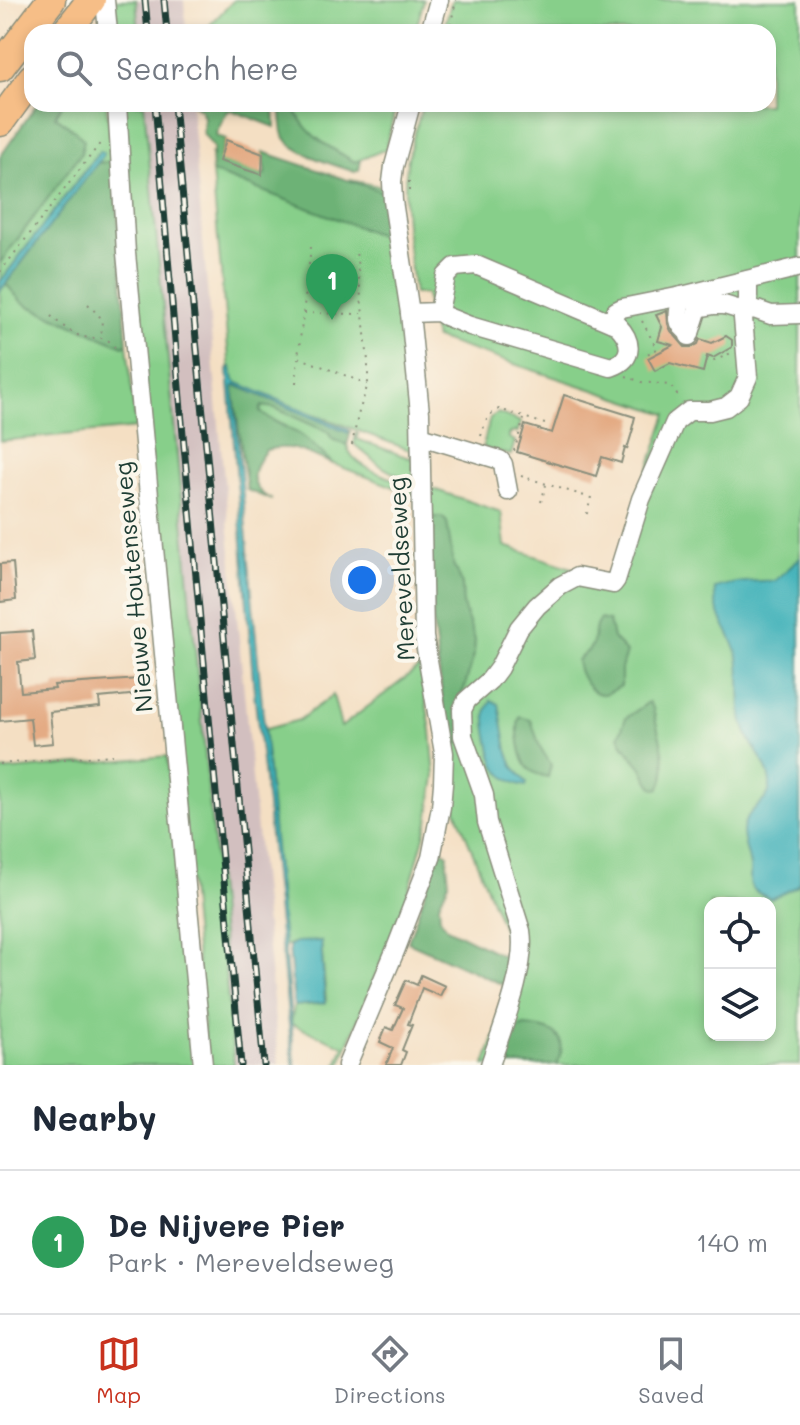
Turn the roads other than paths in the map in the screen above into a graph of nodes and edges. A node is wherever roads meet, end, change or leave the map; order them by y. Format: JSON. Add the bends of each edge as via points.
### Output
{"nodes":[{"id":1,"x":51,"y":0,"type":"edge"},
{"id":2,"x":91,"y":0,"type":"edge"},
{"id":3,"x":105,"y":0,"type":"edge"},
{"id":4,"x":439,"y":0,"type":"edge"},
{"id":5,"x":33,"y":24,"type":"edge"},
{"id":6,"x":72,"y":24,"type":"edge"},
{"id":7,"x":107,"y":24,"type":"edge"},
{"id":8,"x":432,"y":24,"type":"edge"},
{"id":9,"x":24,"y":35,"type":"edge"},
{"id":10,"x":0,"y":67,"type":"edge"},
{"id":11,"x":24,"y":89,"type":"edge"},
{"id":12,"x":118,"y":112,"type":"edge"},
{"id":13,"x":409,"y":112,"type":"edge"},
{"id":14,"x":0,"y":122,"type":"edge"},
{"id":15,"x":800,"y":267,"type":"edge"},
{"id":16,"x":748,"y":280,"type":"junction"},
{"id":17,"x":691,"y":299,"type":"junction"},
{"id":18,"x":744,"y":311,"type":"junction"},
{"id":19,"x":439,"y":312,"type":"junction"},
{"id":20,"x":410,"y":313,"type":"junction"},
{"id":21,"x":800,"y":314,"type":"edge"},
{"id":22,"x":611,"y":322,"type":"junction"},
{"id":23,"x":689,"y":335,"type":"dead end"},
{"id":24,"x":421,"y":436,"type":"junction"},
{"id":25,"x":508,"y":491,"type":"dead end"},
{"id":26,"x":203,"y":1065,"type":"edge"},
{"id":27,"x":347,"y":1065,"type":"edge"},
{"id":28,"x":490,"y":1065,"type":"edge"}],
"edges":[{"from":1,"to":5,"type":"highway"},
{"from":2,"to":6,"type":"highway"},
{"from":3,"to":7,"type":"street"},
{"from":4,"to":8,"type":"street"},
{"from":9,"to":10,"type":"highway"},
{"from":11,"to":14,"type":"highway"},
{"from":12,"to":26,"type":"street","name":"Nieuwe Houtenseweg","via":[[126,253]]},
{"from":13,"to":20,"type":"street","name":"Mereveldseweg","via":[[392,182]]},
{"from":15,"to":16,"type":"street"},
{"from":16,"to":17,"type":"street"},
{"from":16,"to":18,"type":"street"},
{"from":17,"to":18,"type":"street"},
{"from":17,"to":22,"type":"street","via":[[622,308]]},
{"from":17,"to":23,"type":"street","via":[[677,318]]},
{"from":18,"to":21,"type":"street"},
{"from":18,"to":28,"type":"street","via":[[748,377],[739,397],[726,407],[689,411],[675,422],[641,499],[616,580],[613,584],[577,577],[560,586],[519,628],[499,668],[462,710],[463,736],[523,945]]},
{"from":19,"to":20,"type":"street"},
{"from":19,"to":22,"type":"street","via":[[446,276],[455,267],[476,265]]},
{"from":19,"to":22,"type":"street","via":[[611,367],[622,364],[629,351],[624,332]]},
{"from":20,"to":24,"type":"street","name":"Mereveldseweg"},
{"from":24,"to":25,"type":"street","via":[[511,463]]},
{"from":24,"to":27,"type":"street","name":"Mereveldseweg","via":[[424,637],[444,753],[441,807],[422,883]]}]}
